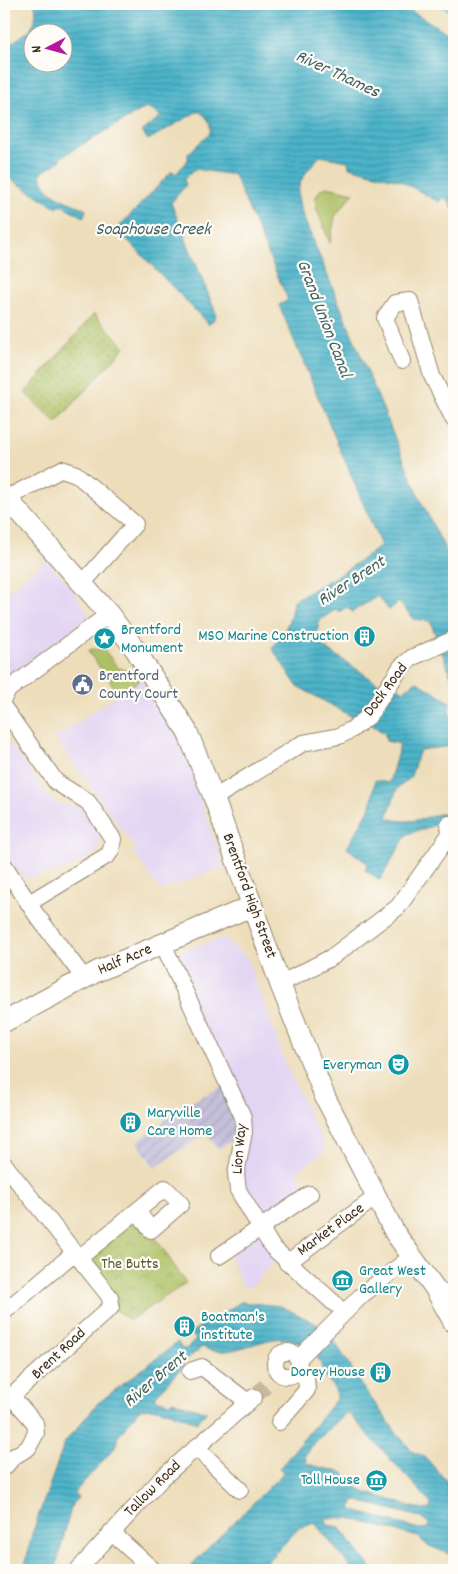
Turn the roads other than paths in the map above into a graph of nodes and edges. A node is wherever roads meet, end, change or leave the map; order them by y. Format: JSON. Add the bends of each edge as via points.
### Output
{"nodes":[{"id":1,"x":402,"y":361,"type":"dead end"},
{"id":2,"x":454,"y":420,"type":"edge"},
{"id":3,"x":5,"y":496,"type":"edge"},
{"id":4,"x":83,"y":583,"type":"junction"},
{"id":5,"x":109,"y":614,"type":"junction"},
{"id":6,"x":454,"y":639,"type":"edge"},
{"id":7,"x":6,"y":693,"type":"edge"},
{"id":8,"x":4,"y":708,"type":"edge"},
{"id":9,"x":214,"y":798,"type":"junction"},
{"id":10,"x":450,"y":824,"type":"dead end"},
{"id":11,"x":4,"y":865,"type":"edge"},
{"id":12,"x":29,"y":903,"type":"junction"},
{"id":13,"x":252,"y":906,"type":"junction"},
{"id":14,"x":163,"y":944,"type":"junction"},
{"id":15,"x":84,"y":978,"type":"junction"},
{"id":16,"x":280,"y":984,"type":"junction"},
{"id":17,"x":4,"y":1022,"type":"edge"},
{"id":18,"x":4,"y":1164,"type":"edge"},
{"id":19,"x":310,"y":1194,"type":"dead end"},
{"id":20,"x":376,"y":1197,"type":"junction"},
{"id":21,"x":138,"y":1212,"type":"dead end"},
{"id":22,"x":260,"y":1230,"type":"junction"},
{"id":23,"x":77,"y":1255,"type":"junction"},
{"id":24,"x":219,"y":1256,"type":"dead end"},
{"id":25,"x":411,"y":1257,"type":"junction"},
{"id":26,"x":287,"y":1263,"type":"junction"},
{"id":27,"x":447,"y":1292,"type":"edge"},
{"id":28,"x":336,"y":1304,"type":"dead end"},
{"id":29,"x":4,"y":1312,"type":"edge"},
{"id":30,"x":454,"y":1323,"type":"edge"},
{"id":31,"x":300,"y":1361,"type":"junction"},
{"id":32,"x":190,"y":1372,"type":"dead end"},
{"id":33,"x":8,"y":1400,"type":"edge"},
{"id":34,"x":279,"y":1422,"type":"dead end"},
{"id":35,"x":196,"y":1447,"type":"junction"},
{"id":36,"x":4,"y":1468,"type":"edge"},
{"id":37,"x":240,"y":1490,"type":"dead end"},
{"id":38,"x":111,"y":1532,"type":"junction"},
{"id":39,"x":78,"y":1570,"type":"edge"},
{"id":40,"x":153,"y":1570,"type":"edge"}],
"edges":[{"from":1,"to":2,"type":"street","via":[[385,318],[395,303],[410,301],[432,376]]},
{"from":3,"to":4,"type":"main road","name":"Brentford High Street"},
{"from":3,"to":4,"type":"street","via":[[62,469],[76,474],[135,524]]},
{"from":4,"to":5,"type":"main road","name":"Brentford High Street"},
{"from":5,"to":7,"type":"street"},
{"from":5,"to":9,"type":"main road","name":"Brentford High Street","via":[[187,730]]},
{"from":6,"to":9,"type":"street","name":"Dock Road","via":[[413,657],[401,667],[368,717],[339,736],[303,743]]},
{"from":8,"to":12,"type":"street","via":[[56,782],[93,807],[112,836],[113,844],[108,855]]},
{"from":9,"to":13,"type":"main road","name":"Brentford High Street"},
{"from":10,"to":16,"type":"street","via":[[450,834],[398,907],[332,957]]},
{"from":11,"to":12,"type":"street"},
{"from":12,"to":15,"type":"street"},
{"from":13,"to":14,"type":"main road","name":"Half Acre"},
{"from":13,"to":16,"type":"main road","name":"Brentford High Street"},
{"from":14,"to":15,"type":"main road","name":"Half Acre"},
{"from":14,"to":22,"type":"street","name":"Lion Way","via":[[243,1117],[244,1132],[236,1174],[238,1190]]},
{"from":15,"to":17,"type":"main road","name":"Half Acre"},
{"from":16,"to":20,"type":"main road","name":"Brentford High Street","via":[[325,1097]]},
{"from":18,"to":23,"type":"street"},
{"from":19,"to":22,"type":"street"},
{"from":20,"to":25,"type":"main road","name":"Brentford High Street"},
{"from":20,"to":26,"type":"street","name":"Market Place"},
{"from":21,"to":23,"type":"street"},
{"from":22,"to":24,"type":"street"},
{"from":22,"to":26,"type":"street","name":"Lion Way"},
{"from":23,"to":29,"type":"street"},
{"from":23,"to":33,"type":"street","name":"Brent Road","via":[[110,1298],[111,1307]]},
{"from":25,"to":27,"type":"main road","name":"Brentford High Street"},
{"from":25,"to":31,"type":"street","via":[[362,1295]]},
{"from":26,"to":28,"type":"street","name":"Lion Way"},
{"from":27,"to":30,"type":"main road","name":"Brentford High Street"},
{"from":31,"to":31,"type":"street","via":[[287,1377],[274,1378],[275,1363],[281,1354],[289,1352]]},
{"from":31,"to":34,"type":"street","via":[[307,1390]]},
{"from":32,"to":35,"type":"street","name":"Tallow Road","via":[[202,1367],[251,1400]]},
{"from":33,"to":36,"type":"street","via":[[35,1423],[36,1433],[28,1448],[13,1457]]},
{"from":35,"to":37,"type":"street","name":"Tallow Road"},
{"from":35,"to":38,"type":"street","name":"Tallow Road"},
{"from":38,"to":39,"type":"street","name":"Tallow Road"},
{"from":38,"to":40,"type":"street","name":"Tallow Road"}]}
